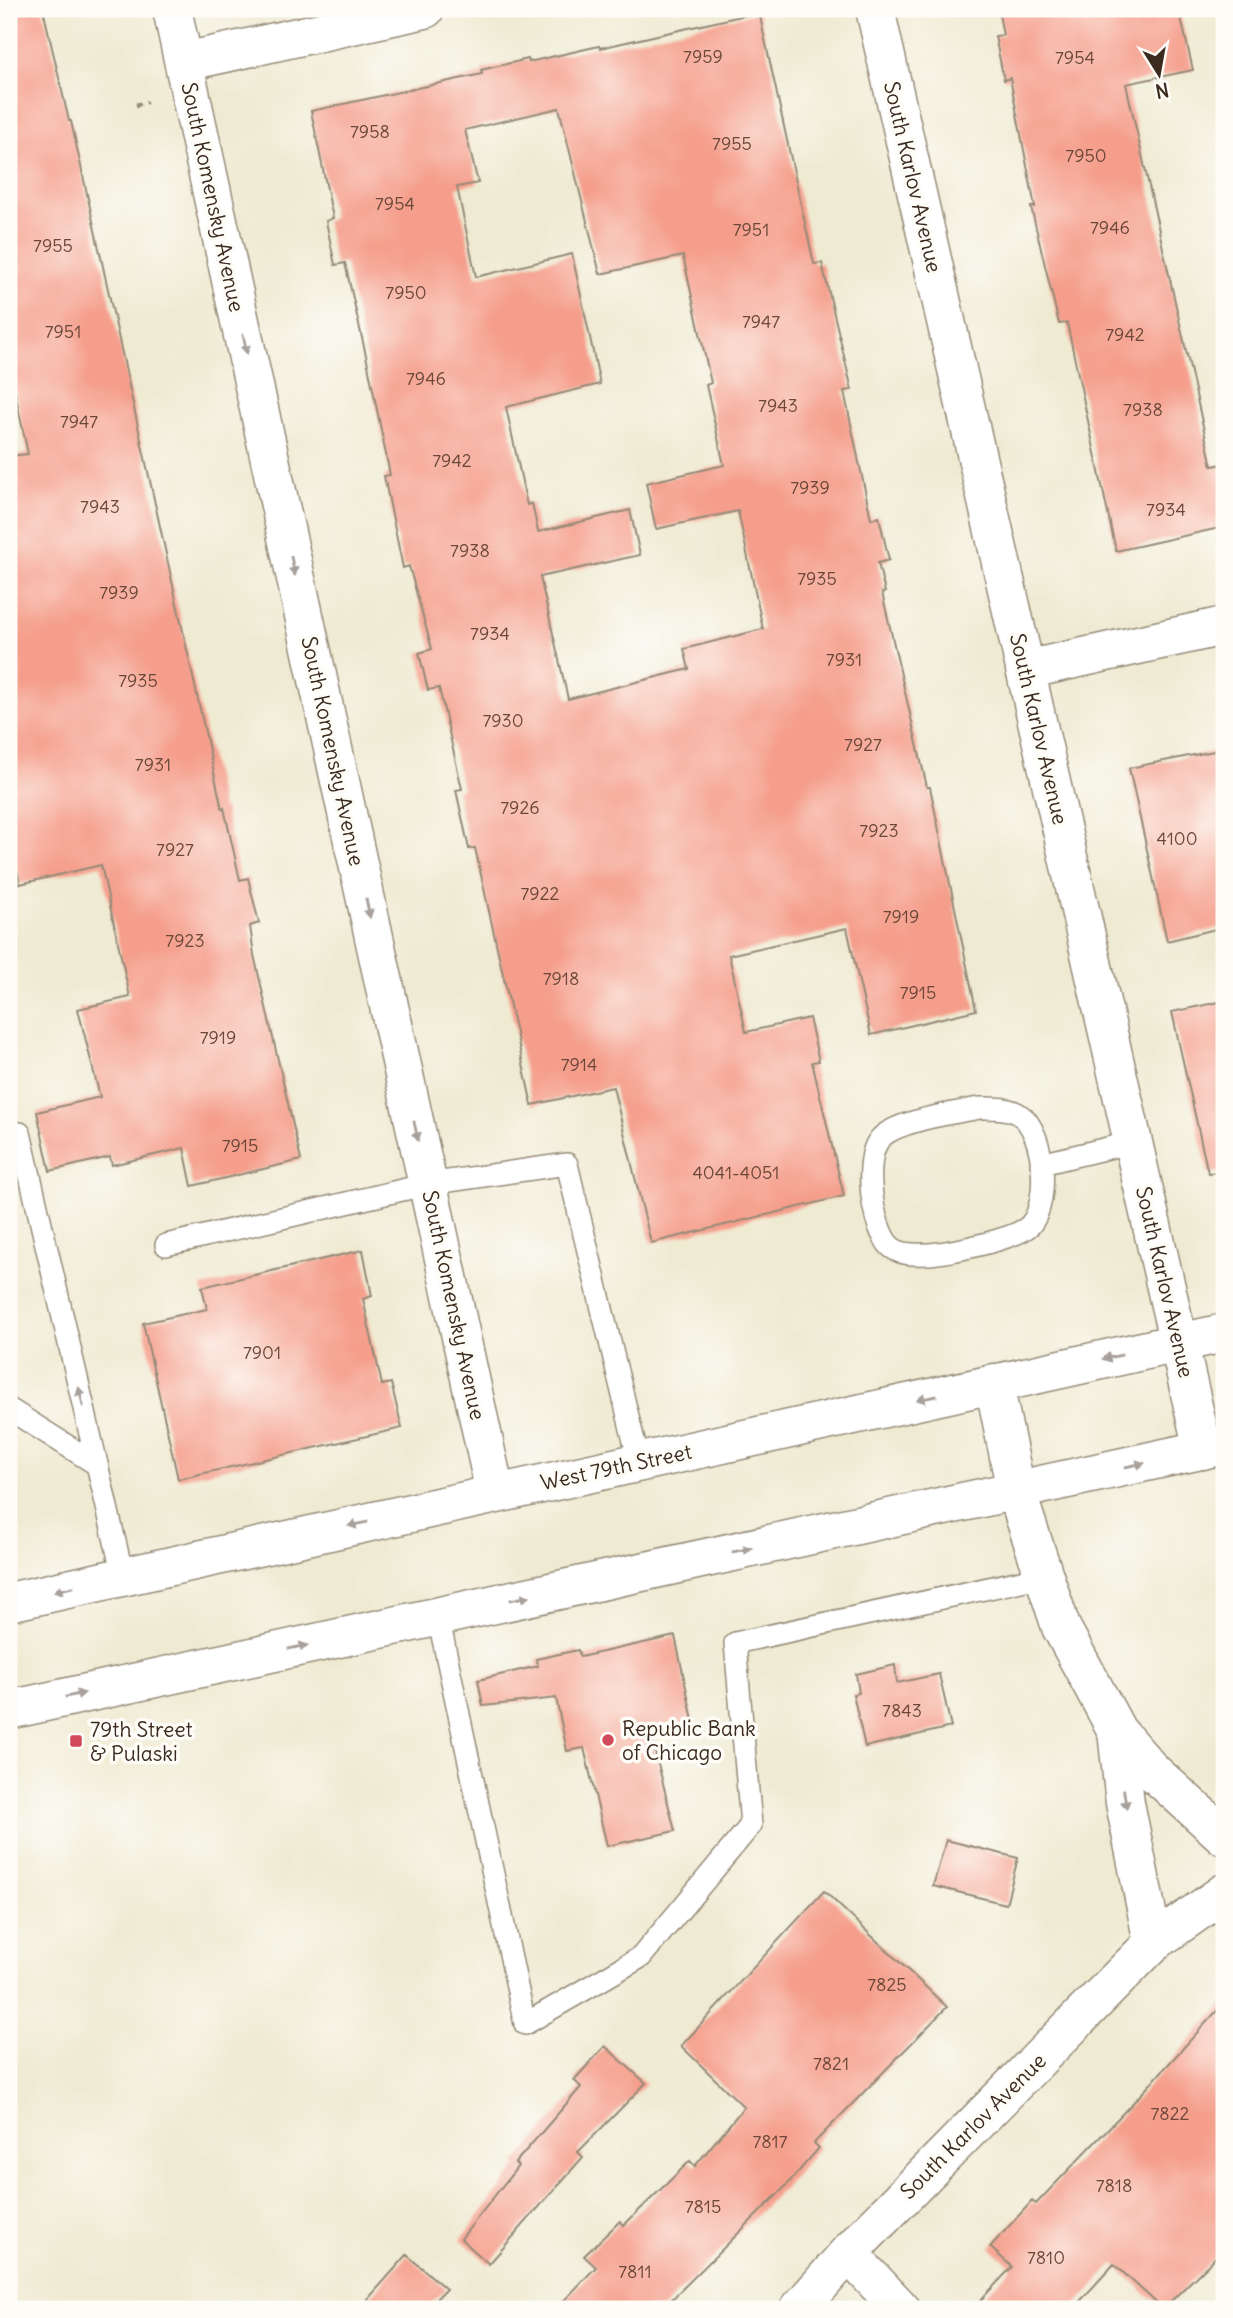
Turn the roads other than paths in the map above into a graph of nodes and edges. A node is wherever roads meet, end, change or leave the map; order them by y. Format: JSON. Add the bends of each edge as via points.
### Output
{"nodes":[{"id":1,"x":173,"y":9,"type":"edge"},
{"id":2,"x":425,"y":9,"type":"edge"},
{"id":3,"x":875,"y":9,"type":"edge"},
{"id":4,"x":184,"y":62,"type":"junction"},
{"id":5,"x":1224,"y":626,"type":"edge"},
{"id":6,"x":1025,"y":670,"type":"junction"},
{"id":7,"x":9,"y":1135,"type":"edge"},
{"id":8,"x":1133,"y":1142,"type":"junction"},
{"id":9,"x":1041,"y":1164,"type":"junction"},
{"id":10,"x":428,"y":1184,"type":"junction"},
{"id":11,"x":166,"y":1245,"type":"dead end"},
{"id":12,"x":1224,"y":1333,"type":"edge"},
{"id":13,"x":1178,"y":1342,"type":"junction"},
{"id":14,"x":994,"y":1383,"type":"junction"},
{"id":15,"x":9,"y":1409,"type":"edge"},
{"id":16,"x":1214,"y":1448,"type":"edge"},
{"id":17,"x":639,"y":1462,"type":"junction"},
{"id":18,"x":96,"y":1464,"type":"junction"},
{"id":19,"x":1016,"y":1491,"type":"junction"},
{"id":20,"x":495,"y":1493,"type":"junction"},
{"id":21,"x":122,"y":1576,"type":"junction"},
{"id":22,"x":1044,"y":1576,"type":"junction"},
{"id":23,"x":9,"y":1602,"type":"edge"},
{"id":24,"x":438,"y":1616,"type":"junction"},
{"id":25,"x":9,"y":1710,"type":"edge"},
{"id":26,"x":1117,"y":1731,"type":"junction"},
{"id":27,"x":1224,"y":1836,"type":"edge"},
{"id":28,"x":1224,"y":1893,"type":"edge"},
{"id":29,"x":1153,"y":1943,"type":"junction"},
{"id":30,"x":848,"y":2253,"type":"junction"},
{"id":31,"x":799,"y":2309,"type":"edge"},
{"id":32,"x":901,"y":2309,"type":"edge"}],
"edges":[{"from":1,"to":4,"type":"street","name":"South Komensky Avenue"},
{"from":2,"to":4,"type":"street"},
{"from":3,"to":6,"type":"street","name":"South Karlov Avenue"},
{"from":4,"to":10,"type":"street","name":"South Komensky Avenue","one_way":true},
{"from":5,"to":6,"type":"street"},
{"from":6,"to":8,"type":"street","name":"South Karlov Avenue"},
{"from":18,"to":7,"type":"lane","one_way":true,"via":[[20,1133]]},
{"from":8,"to":9,"type":"lane"},
{"from":8,"to":13,"type":"street","name":"South Karlov Avenue"},
{"from":9,"to":9,"type":"lane","via":[[1030,1125],[1019,1114],[1002,1108],[979,1108],[897,1127],[880,1138],[870,1156],[879,1227],[890,1247],[911,1255],[1009,1237],[1030,1226],[1040,1210]]},
{"from":10,"to":11,"type":"lane"},
{"from":10,"to":17,"type":"lane","via":[[568,1164]]},
{"from":10,"to":20,"type":"street","name":"South Komensky Avenue"},
{"from":12,"to":13,"type":"street","name":"West 79th Street"},
{"from":13,"to":14,"type":"street","name":"West 79th Street","one_way":true},
{"from":13,"to":16,"type":"street","name":"South Karlov Avenue"},
{"from":14,"to":17,"type":"street","name":"West 79th Street","one_way":true},
{"from":14,"to":19,"type":"street"},
{"from":15,"to":18,"type":"lane"},
{"from":19,"to":16,"type":"street","one_way":true},
{"from":17,"to":20,"type":"street","name":"West 79th Street"},
{"from":18,"to":21,"type":"lane"},
{"from":19,"to":22,"type":"street"},
{"from":24,"to":19,"type":"street","one_way":true},
{"from":20,"to":21,"type":"street","name":"West 79th Street","one_way":true},
{"from":21,"to":23,"type":"street","name":"West 79th Street","one_way":true},
{"from":22,"to":24,"type":"lane","via":[[735,1643],[751,1825],[642,1957],[525,2024]]},
{"from":22,"to":26,"type":"street","via":[[1061,1627]]},
{"from":25,"to":24,"type":"street","one_way":true},
{"from":26,"to":27,"type":"street"},
{"from":26,"to":29,"type":"street","one_way":true,"via":[[1125,1802]]},
{"from":28,"to":29,"type":"street","name":"South Karlov Avenue"},
{"from":29,"to":30,"type":"street","name":"South Karlov Avenue"},
{"from":30,"to":31,"type":"street"},
{"from":30,"to":32,"type":"street"}]}
